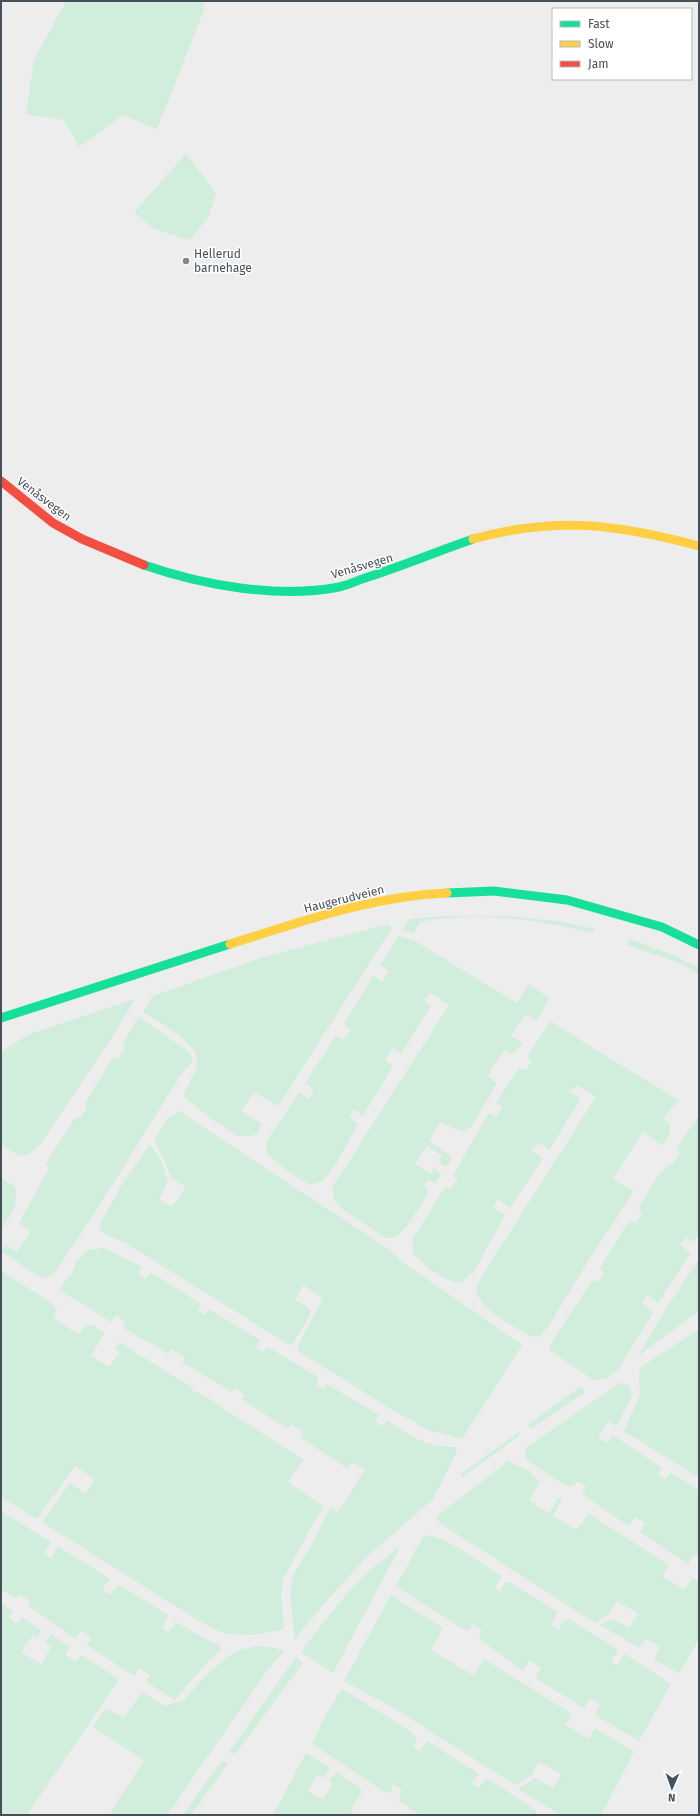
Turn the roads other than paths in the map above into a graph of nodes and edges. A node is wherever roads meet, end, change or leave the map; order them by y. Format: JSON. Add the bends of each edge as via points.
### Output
{"nodes":[{"id":1,"x":1,"y":481,"type":"edge"},
{"id":2,"x":699,"y":546,"type":"edge"},
{"id":3,"x":699,"y":944,"type":"edge"},
{"id":4,"x":1,"y":1018,"type":"edge"}],
"edges":[{"from":1,"to":2,"type":"street","name":"Venåsvegen","via":[[52,522],[94,545],[165,573],[237,588],[287,590],[337,587],[404,566],[473,539],[504,530],[549,524],[623,528]]},
{"from":3,"to":4,"type":"street","name":"Haugerudveien","via":[[662,927],[567,900],[494,891],[422,894],[321,915]]}]}
